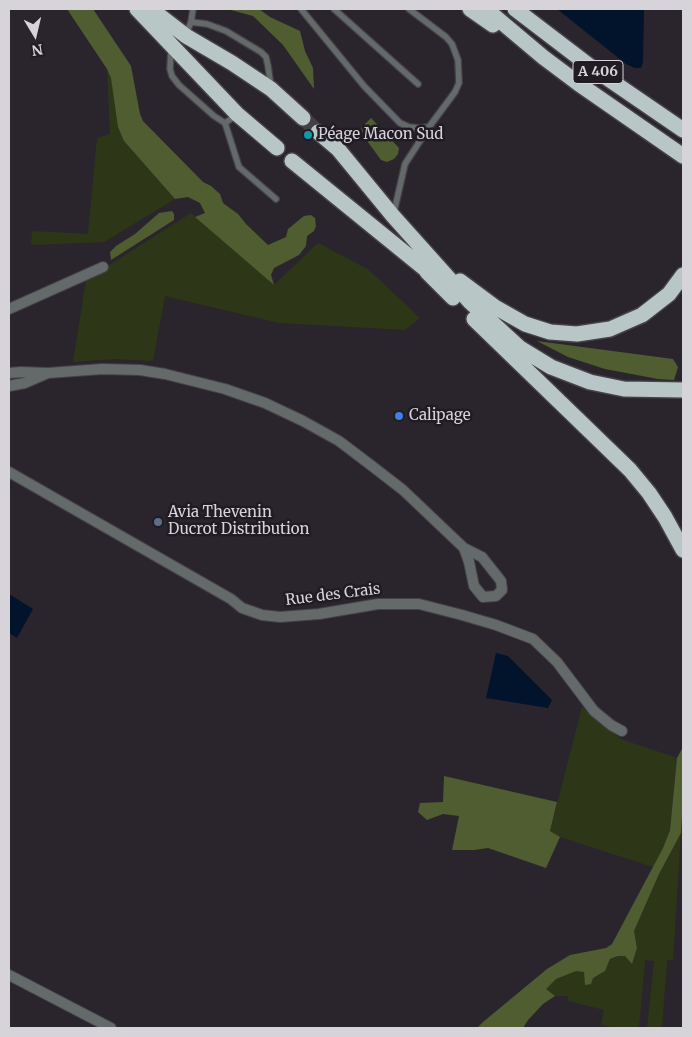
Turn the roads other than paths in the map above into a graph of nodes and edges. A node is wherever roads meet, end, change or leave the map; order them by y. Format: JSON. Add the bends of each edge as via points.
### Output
{"nodes":[{"id":1,"x":136,"y":9,"type":"edge"},
{"id":2,"x":151,"y":9,"type":"edge"},
{"id":3,"x":193,"y":9,"type":"edge"},
{"id":4,"x":302,"y":9,"type":"edge"},
{"id":5,"x":334,"y":9,"type":"edge"},
{"id":6,"x":409,"y":9,"type":"edge"},
{"id":7,"x":470,"y":9,"type":"edge"},
{"id":8,"x":486,"y":9,"type":"edge"},
{"id":9,"x":515,"y":9,"type":"edge"},
{"id":10,"x":188,"y":29,"type":"junction"},
{"id":11,"x":171,"y":44,"type":"junction"},
{"id":12,"x":543,"y":57,"type":"junction"},
{"id":13,"x":418,"y":84,"type":"dead end"},
{"id":14,"x":271,"y":89,"type":"junction"},
{"id":15,"x":237,"y":114,"type":"junction"},
{"id":16,"x":303,"y":118,"type":"tunnel mouth"},
{"id":17,"x":224,"y":123,"type":"junction"},
{"id":18,"x":429,"y":127,"type":"junction"},
{"id":19,"x":683,"y":130,"type":"edge"},
{"id":20,"x":318,"y":132,"type":"tunnel mouth"},
{"id":21,"x":277,"y":148,"type":"dead end"},
{"id":22,"x":683,"y":156,"type":"edge"},
{"id":23,"x":292,"y":161,"type":"dead end"},
{"id":24,"x":276,"y":199,"type":"dead end"},
{"id":25,"x":393,"y":216,"type":"junction"},
{"id":26,"x":428,"y":265,"type":"junction"},
{"id":27,"x":103,"y":267,"type":"dead end"},
{"id":28,"x":683,"y":275,"type":"edge"},
{"id":29,"x":9,"y":309,"type":"edge"},
{"id":30,"x":9,"y":373,"type":"edge"},
{"id":31,"x":24,"y":377,"type":"junction"},
{"id":32,"x":9,"y":386,"type":"edge"},
{"id":33,"x":683,"y":390,"type":"edge"},
{"id":34,"x":9,"y":472,"type":"edge"},
{"id":35,"x":464,"y":548,"type":"junction"},
{"id":36,"x":683,"y":550,"type":"edge"},
{"id":37,"x":622,"y":731,"type":"dead end"},
{"id":38,"x":9,"y":975,"type":"edge"},
{"id":39,"x":111,"y":1028,"type":"edge"}],
"edges":[{"from":1,"to":11,"type":"highway"},
{"from":2,"to":10,"type":"highway"},
{"from":3,"to":10,"type":"lane"},
{"from":4,"to":18,"type":"lane","via":[[364,86],[400,123],[409,127]]},
{"from":5,"to":13,"type":"lane"},
{"from":6,"to":18,"type":"lane","via":[[446,37],[458,60],[459,82],[455,92]]},
{"from":7,"to":12,"type":"highway","via":[[522,47]]},
{"from":8,"to":12,"type":"highway","number":"A 406"},
{"from":9,"to":19,"type":"highway","number":"A 406","via":[[591,67]]},
{"from":10,"to":14,"type":"highway"},
{"from":10,"to":14,"type":"lane","via":[[207,24],[261,52],[266,57]]},
{"from":11,"to":15,"type":"highway"},
{"from":11,"to":17,"type":"lane","via":[[172,76]]},
{"from":12,"to":22,"type":"highway","number":"A 406"},
{"from":14,"to":16,"type":"highway"},
{"from":15,"to":17,"type":"lane"},
{"from":15,"to":21,"type":"highway"},
{"from":17,"to":24,"type":"lane","via":[[239,167]]},
{"from":18,"to":25,"type":"lane","via":[[405,164]]},
{"from":20,"to":25,"type":"highway","via":[[338,149]]},
{"from":23,"to":26,"type":"highway"},
{"from":25,"to":26,"type":"highway"},
{"from":26,"to":28,"type":"highway","via":[[510,316],[538,328],[568,334],[600,332],[632,320],[660,302]]},
{"from":26,"to":33,"type":"highway","via":[[520,348],[552,367],[605,386]]},
{"from":26,"to":36,"type":"highway","via":[[506,352],[630,470],[665,517]]},
{"from":27,"to":29,"type":"street"},
{"from":30,"to":31,"type":"street"},
{"from":31,"to":32,"type":"street"},
{"from":31,"to":35,"type":"street","via":[[102,369],[140,370],[226,389],[265,403],[339,441],[404,490],[446,536]]},
{"from":34,"to":37,"type":"street","name":"Rue des Crais","via":[[242,608],[262,615],[280,617],[378,604],[419,604],[533,639],[557,662],[594,711]]},
{"from":35,"to":35,"type":"street","via":[[474,586],[483,597],[496,596],[502,590],[501,581],[482,557]]},
{"from":38,"to":39,"type":"street"}]}
